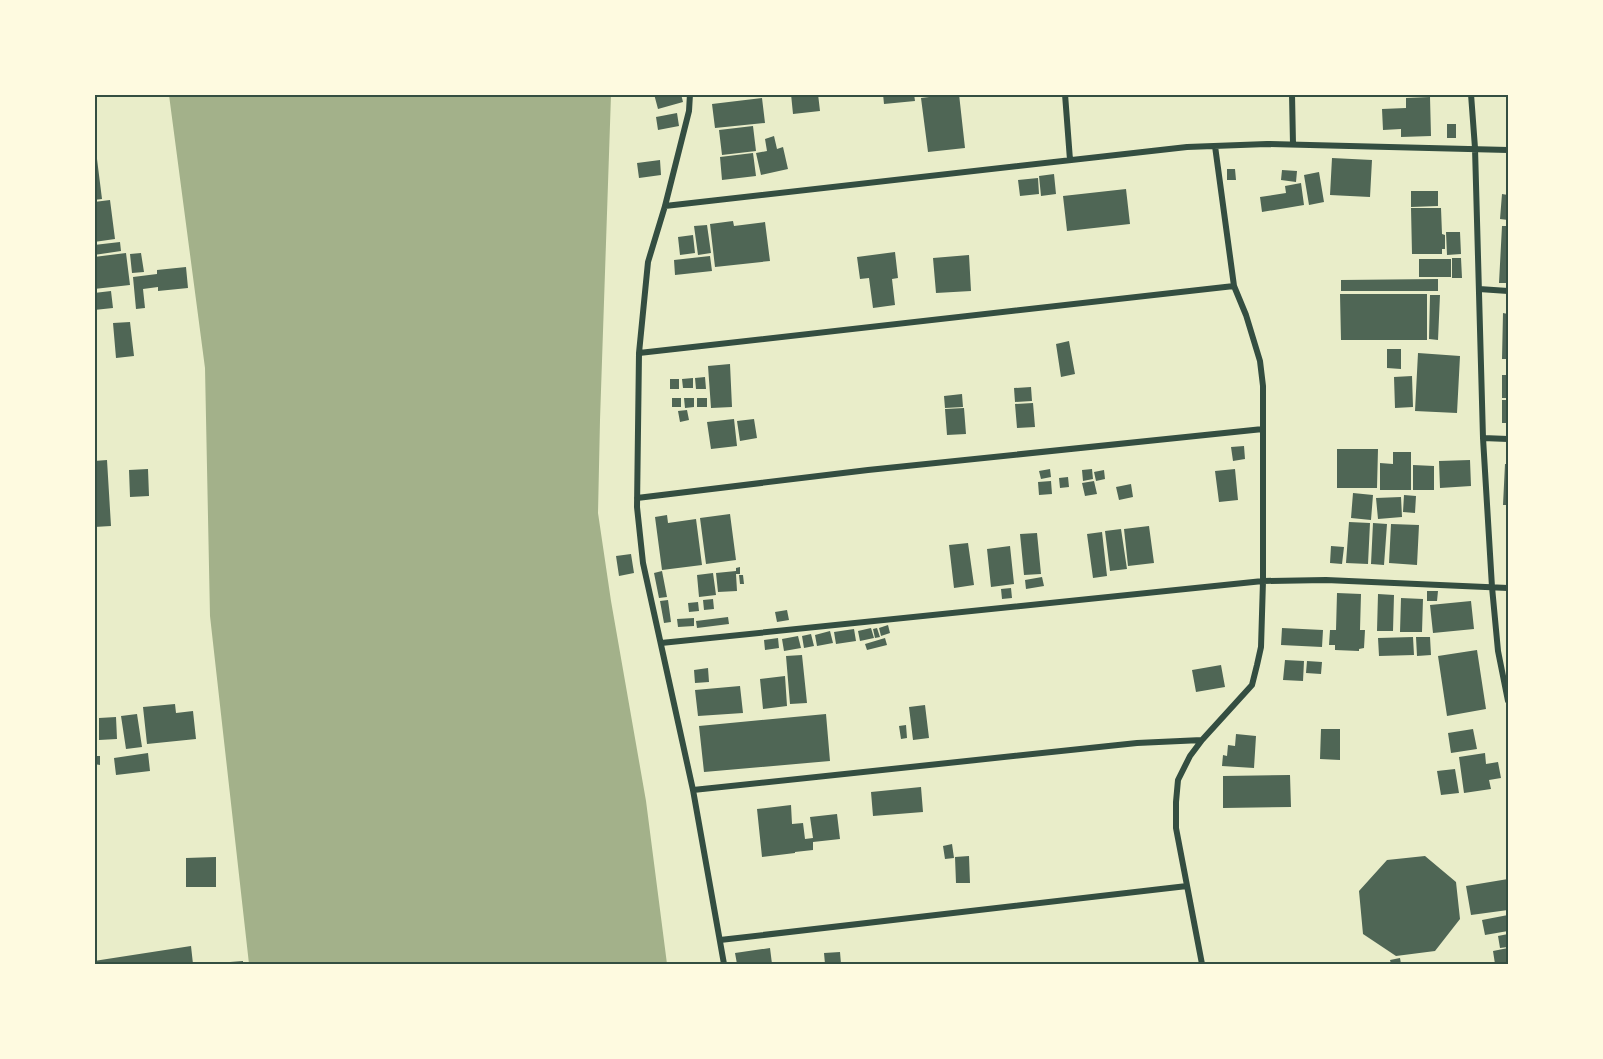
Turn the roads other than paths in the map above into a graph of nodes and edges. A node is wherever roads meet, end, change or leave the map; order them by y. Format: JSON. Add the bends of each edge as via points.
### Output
{"nodes":[{"id":1,"x":690,"y":94,"type":"edge"},
{"id":2,"x":1065,"y":94,"type":"edge"},
{"id":3,"x":1292,"y":94,"type":"edge"},
{"id":4,"x":1471,"y":94,"type":"edge"},
{"id":5,"x":1293,"y":144,"type":"junction"},
{"id":6,"x":1215,"y":146,"type":"junction"},
{"id":7,"x":1475,"y":148,"type":"junction"},
{"id":8,"x":1509,"y":150,"type":"edge"},
{"id":9,"x":1070,"y":160,"type":"junction"},
{"id":10,"x":665,"y":206,"type":"junction"},
{"id":11,"x":1234,"y":286,"type":"junction"},
{"id":12,"x":1479,"y":289,"type":"junction"},
{"id":13,"x":1509,"y":291,"type":"edge"},
{"id":14,"x":639,"y":353,"type":"junction"},
{"id":15,"x":1263,"y":429,"type":"junction"},
{"id":16,"x":1483,"y":438,"type":"junction"},
{"id":17,"x":1509,"y":439,"type":"edge"},
{"id":18,"x":637,"y":498,"type":"junction"},
{"id":19,"x":1263,"y":581,"type":"junction"},
{"id":20,"x":1492,"y":587,"type":"junction"},
{"id":21,"x":1509,"y":588,"type":"edge"},
{"id":22,"x":661,"y":644,"type":"junction"},
{"id":23,"x":1509,"y":701,"type":"edge"},
{"id":24,"x":1202,"y":740,"type":"junction"},
{"id":25,"x":693,"y":790,"type":"junction"},
{"id":26,"x":1187,"y":886,"type":"junction"},
{"id":27,"x":720,"y":940,"type":"junction"},
{"id":28,"x":724,"y":964,"type":"edge"},
{"id":29,"x":1202,"y":964,"type":"edge"}],
"edges":[{"from":1,"to":10,"type":"street"},
{"from":2,"to":9,"type":"street"},
{"from":3,"to":5,"type":"street"},
{"from":4,"to":7,"type":"street"},
{"from":5,"to":6,"type":"street"},
{"from":5,"to":7,"type":"street"},
{"from":6,"to":9,"type":"street"},
{"from":6,"to":11,"type":"street"},
{"from":7,"to":8,"type":"street"},
{"from":7,"to":12,"type":"street"},
{"from":9,"to":10,"type":"street"},
{"from":10,"to":14,"type":"street","via":[[648,262]]},
{"from":11,"to":14,"type":"street"},
{"from":11,"to":15,"type":"street","via":[[1260,361]]},
{"from":12,"to":13,"type":"street"},
{"from":12,"to":16,"type":"street"},
{"from":14,"to":18,"type":"street"},
{"from":15,"to":18,"type":"street"},
{"from":15,"to":19,"type":"street"},
{"from":16,"to":17,"type":"street"},
{"from":16,"to":20,"type":"street"},
{"from":18,"to":22,"type":"street","via":[[643,563]]},
{"from":19,"to":20,"type":"street"},
{"from":19,"to":22,"type":"street"},
{"from":19,"to":24,"type":"street","via":[[1261,647],[1252,685]]},
{"from":20,"to":21,"type":"street"},
{"from":20,"to":23,"type":"street","via":[[1498,651]]},
{"from":22,"to":25,"type":"street"},
{"from":24,"to":25,"type":"street","via":[[1137,743]]},
{"from":24,"to":26,"type":"street","via":[[1178,780],[1176,828]]},
{"from":25,"to":27,"type":"street"},
{"from":26,"to":27,"type":"street"},
{"from":26,"to":29,"type":"street"},
{"from":27,"to":28,"type":"street"}]}
